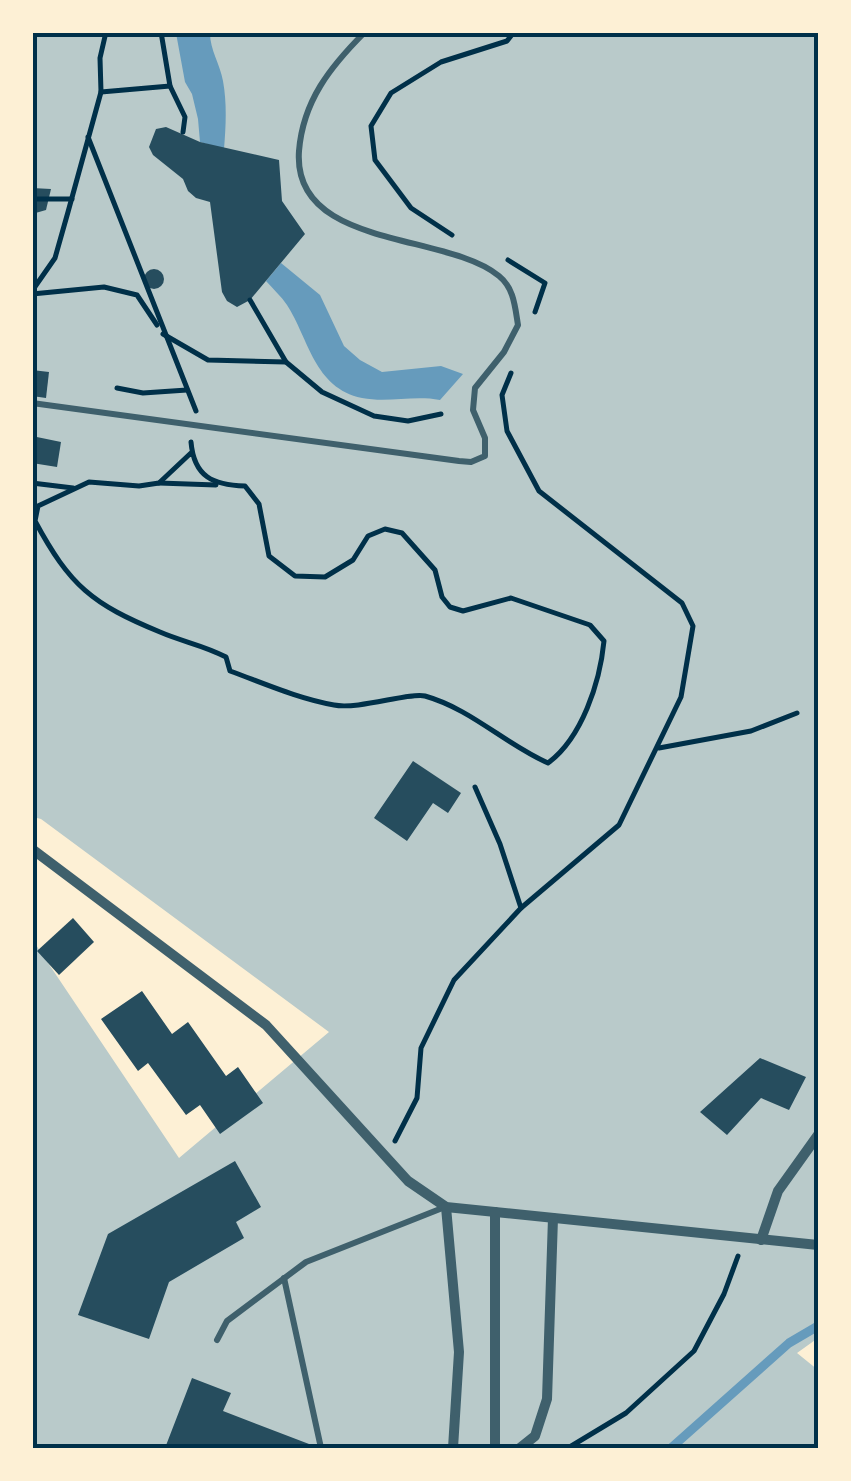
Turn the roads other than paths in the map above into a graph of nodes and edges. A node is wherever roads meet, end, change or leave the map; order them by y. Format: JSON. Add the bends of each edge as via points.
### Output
{"nodes":[{"id":1,"x":364,"y":32,"type":"edge"},
{"id":2,"x":32,"y":404,"type":"edge"},
{"id":3,"x":32,"y":849,"type":"edge"},
{"id":4,"x":818,"y":1135,"type":"edge"},
{"id":5,"x":446,"y":1207,"type":"junction"},
{"id":6,"x":495,"y":1212,"type":"junction"},
{"id":7,"x":553,"y":1218,"type":"junction"},
{"id":8,"x":760,"y":1240,"type":"junction"},
{"id":9,"x":818,"y":1245,"type":"edge"},
{"id":10,"x":284,"y":1278,"type":"junction"},
{"id":11,"x":217,"y":1340,"type":"dead end"},
{"id":12,"x":320,"y":1448,"type":"edge"},
{"id":13,"x":453,"y":1448,"type":"edge"},
{"id":14,"x":495,"y":1448,"type":"edge"},
{"id":15,"x":520,"y":1448,"type":"edge"}],
"edges":[{"from":1,"to":2,"type":"lane","via":[[318,86],[301,127],[298,165],[307,190],[330,215],[369,232],[467,256],[508,286],[518,324],[475,388],[473,410],[485,456],[459,462]]},
{"from":3,"to":5,"type":"street","via":[[266,1025],[408,1181]]},
{"from":4,"to":8,"type":"street","via":[[778,1191]]},
{"from":5,"to":6,"type":"street"},
{"from":5,"to":10,"type":"lane","via":[[306,1262]]},
{"from":5,"to":13,"type":"street","via":[[459,1352]]},
{"from":6,"to":7,"type":"street"},
{"from":6,"to":14,"type":"street"},
{"from":7,"to":8,"type":"street"},
{"from":7,"to":15,"type":"street","via":[[547,1400],[536,1436]]},
{"from":8,"to":9,"type":"street"},
{"from":10,"to":11,"type":"lane","via":[[226,1322]]},
{"from":10,"to":12,"type":"lane"}]}
